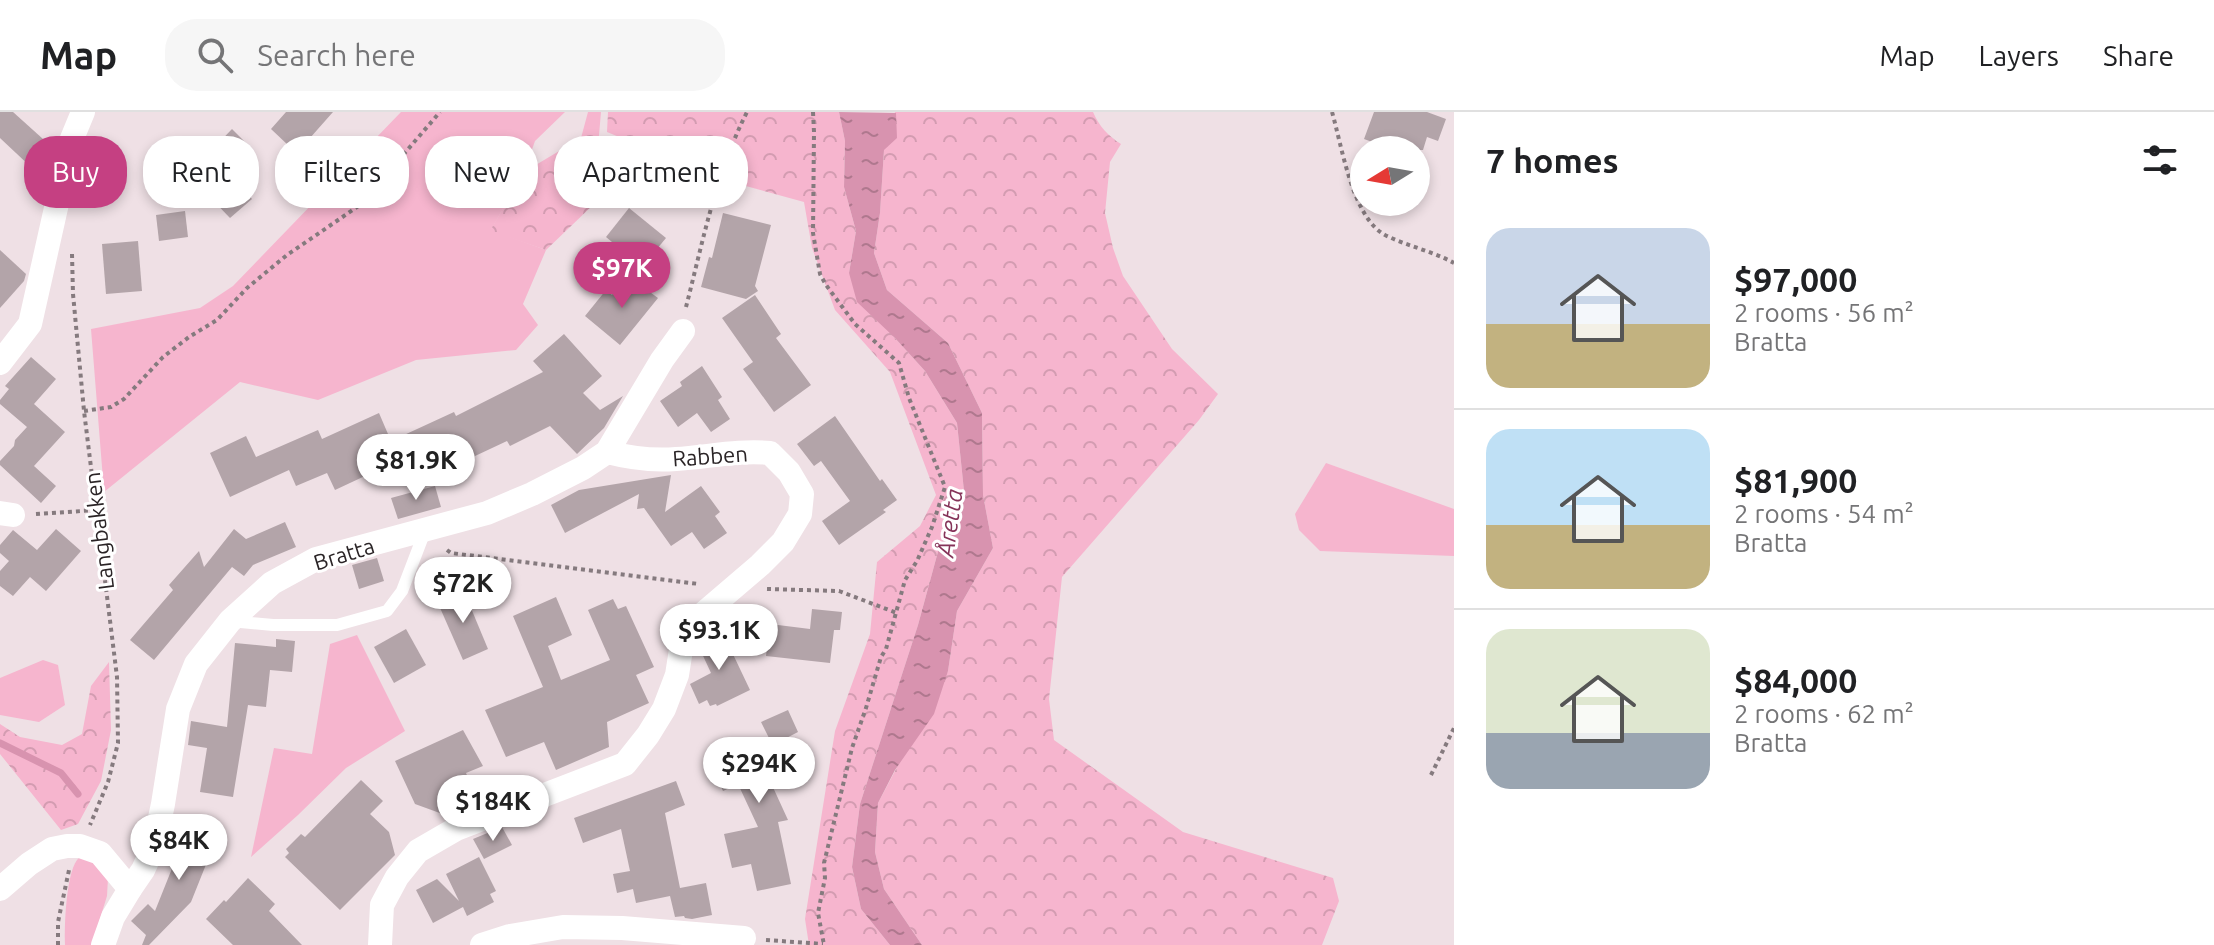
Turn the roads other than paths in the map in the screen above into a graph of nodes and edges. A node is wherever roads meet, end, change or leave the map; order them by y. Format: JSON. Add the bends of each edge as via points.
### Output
{"nodes":[{"id":1,"x":83,"y":112,"type":"edge"},
{"id":2,"x":683,"y":331,"type":"dead end"},
{"id":3,"x":0,"y":363,"type":"edge"},
{"id":4,"x":607,"y":452,"type":"junction"},
{"id":5,"x":425,"y":531,"type":"junction"},
{"id":6,"x":230,"y":621,"type":"junction"},
{"id":7,"x":0,"y":889,"type":"edge"},
{"id":8,"x":130,"y":889,"type":"junction"},
{"id":9,"x":744,"y":938,"type":"road end"},
{"id":10,"x":103,"y":945,"type":"edge"},
{"id":11,"x":380,"y":945,"type":"edge"},
{"id":12,"x":482,"y":945,"type":"edge"}],
"edges":[{"from":1,"to":3,"type":"street","via":[[71,141],[30,324]]},
{"from":2,"to":4,"type":"street","name":"Bratta"},
{"from":4,"to":5,"type":"street","name":"Bratta","via":[[532,494]]},
{"from":4,"to":11,"type":"street","name":"Rabben","via":[[675,459],[770,453],[802,494],[800,514],[783,542],[691,624],[664,709],[625,764],[456,829],[418,851],[382,905]]},
{"from":5,"to":6,"type":"street","name":"Bratta","via":[[316,559],[272,583]]},
{"from":5,"to":6,"type":"lane","via":[[402,591],[387,611],[337,625]]},
{"from":6,"to":8,"type":"street","name":"Bratta","via":[[196,664],[178,709],[154,846]]},
{"from":7,"to":8,"type":"street","via":[[52,849],[80,846],[100,853]]},
{"from":8,"to":10,"type":"street","name":"Bratta"},
{"from":9,"to":12,"type":"street","via":[[563,927]]}]}
